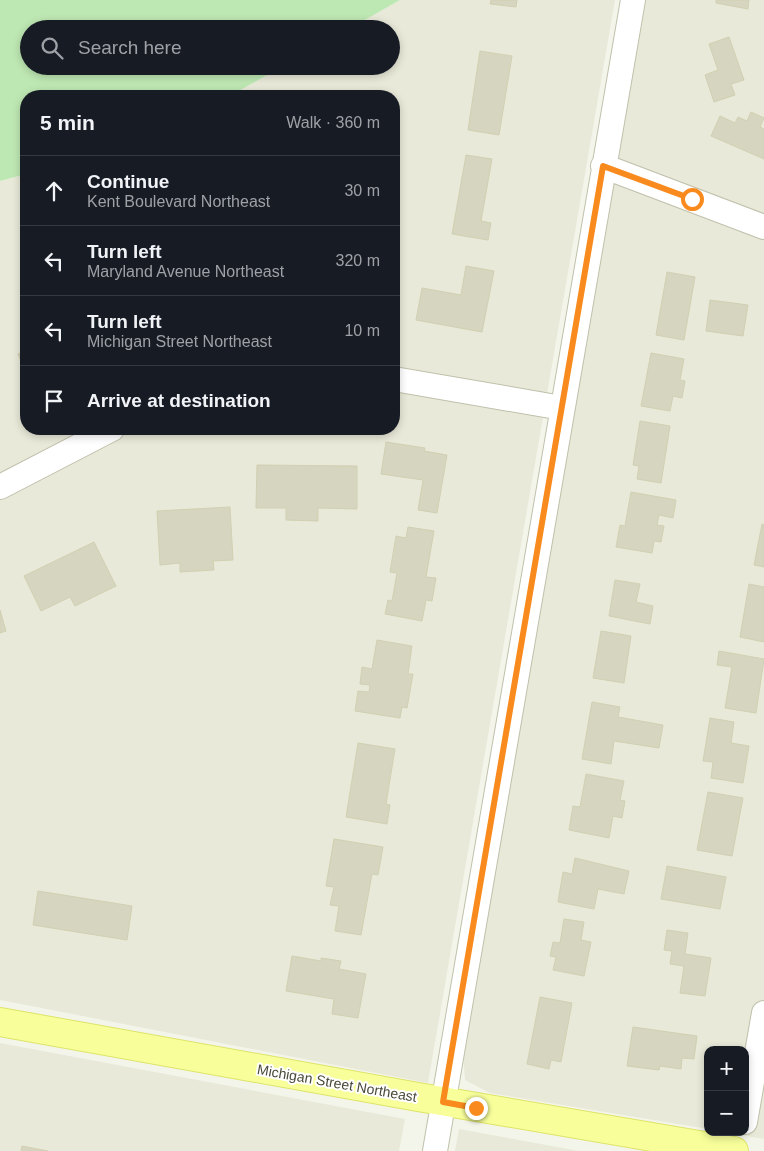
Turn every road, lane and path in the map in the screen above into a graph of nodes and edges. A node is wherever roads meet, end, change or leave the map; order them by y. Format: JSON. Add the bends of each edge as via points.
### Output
{"nodes":[{"id":1,"x":633,"y":0,"type":"edge"},
{"id":2,"x":603,"y":166,"type":"junction"},
{"id":3,"x":764,"y":227,"type":"edge"},
{"id":4,"x":400,"y":380,"type":"edge"},
{"id":5,"x":562,"y":408,"type":"junction"},
{"id":6,"x":100,"y":435,"type":"edge"},
{"id":7,"x":0,"y":487,"type":"edge"},
{"id":8,"x":764,"y":1013,"type":"edge"},
{"id":9,"x":0,"y":1022,"type":"edge"},
{"id":10,"x":749,"y":1099,"type":"edge"},
{"id":11,"x":443,"y":1102,"type":"junction"},
{"id":12,"x":743,"y":1136,"type":"edge"},
{"id":13,"x":435,"y":1151,"type":"edge"},
{"id":14,"x":734,"y":1151,"type":"edge"},
{"id":15,"x":740,"y":1151,"type":"edge"}],
"edges":[{"from":1,"to":2,"type":"street"},
{"from":2,"to":3,"type":"street"},
{"from":2,"to":5,"type":"street"},
{"from":4,"to":5,"type":"street"},
{"from":5,"to":11,"type":"street"},
{"from":6,"to":7,"type":"street"},
{"from":8,"to":10,"type":"street"},
{"from":9,"to":11,"type":"main road","name":"Michigan Street Northeast"},
{"from":11,"to":13,"type":"street"},
{"from":11,"to":14,"type":"main road","name":"Michigan Street Northeast"},
{"from":12,"to":15,"type":"street"}]}
